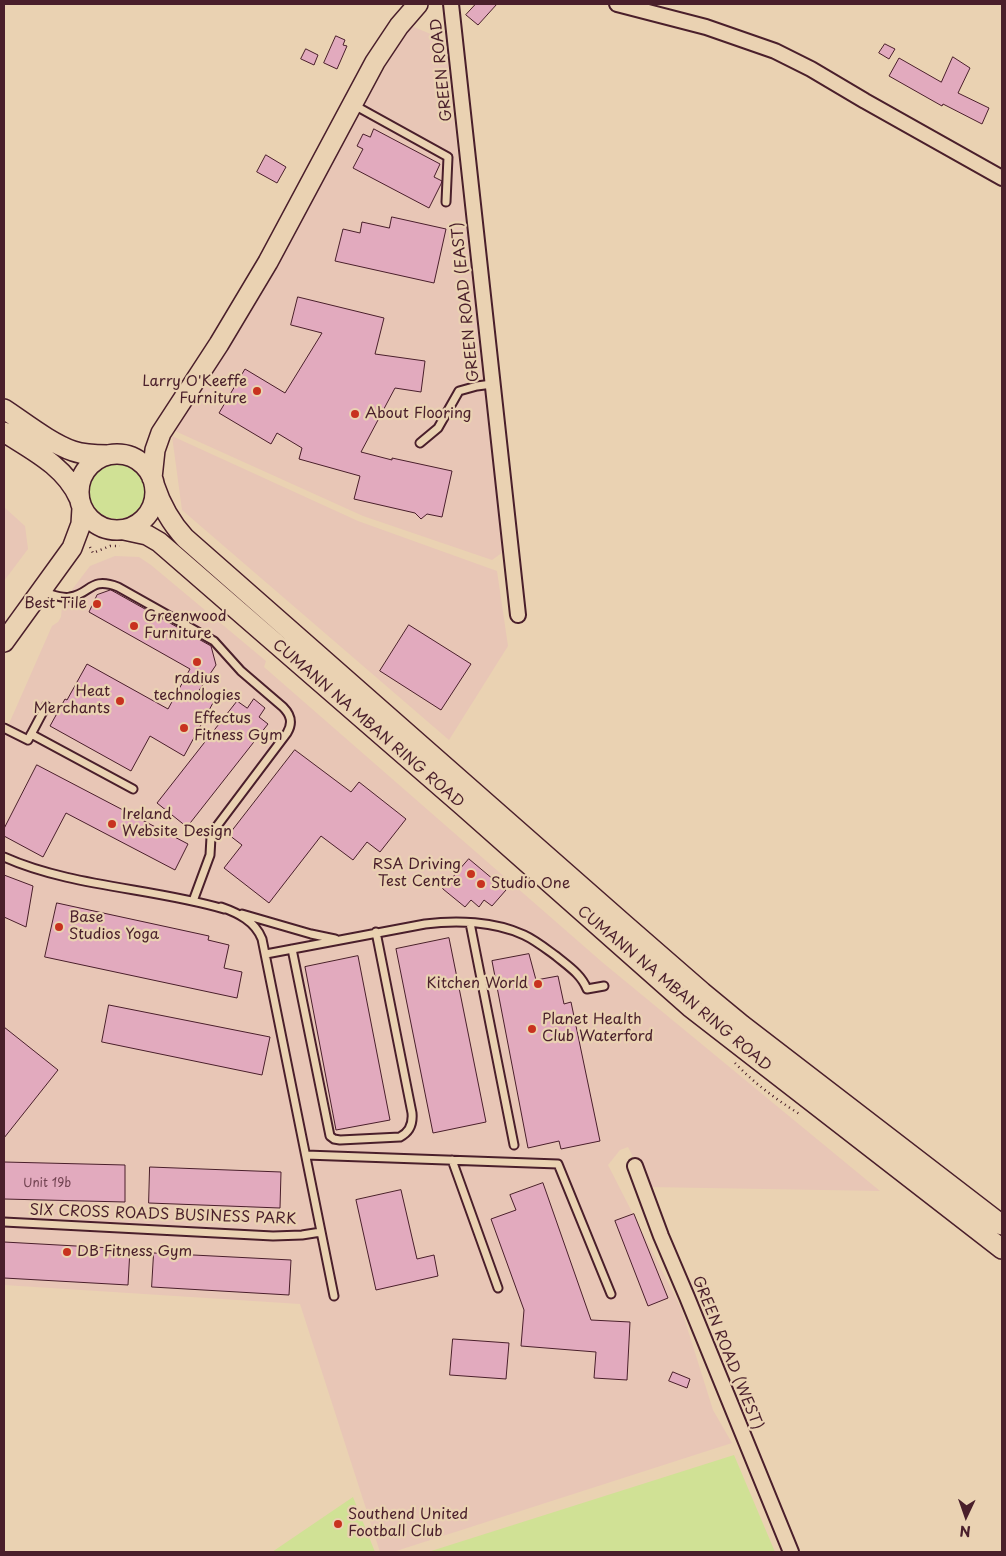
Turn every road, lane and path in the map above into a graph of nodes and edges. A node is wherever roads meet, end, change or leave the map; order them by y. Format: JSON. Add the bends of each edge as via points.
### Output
{"nodes":[{"id":1,"x":418,"y":4,"type":"edge"},
{"id":2,"x":451,"y":4,"type":"edge"},
{"id":3,"x":617,"y":4,"type":"edge"},
{"id":4,"x":351,"y":104,"type":"junction"},
{"id":5,"x":464,"y":133,"type":"joint"},
{"id":6,"x":1002,"y":178,"type":"edge"},
{"id":7,"x":446,"y":202,"type":"dead end"},
{"id":8,"x":492,"y":384,"type":"junction"},
{"id":9,"x":4,"y":409,"type":"edge"},
{"id":10,"x":166,"y":426,"type":"junction"},
{"id":11,"x":4,"y":432,"type":"edge"},
{"id":12,"x":420,"y":444,"type":"dead end"},
{"id":13,"x":112,"y":454,"type":"junction"},
{"id":14,"x":154,"y":481,"type":"junction"},
{"id":15,"x":80,"y":503,"type":"junction"},
{"id":16,"x":118,"y":530,"type":"junction"},
{"id":17,"x":72,"y":548,"type":"junction"},
{"id":18,"x":40,"y":592,"type":"junction"},
{"id":19,"x":518,"y":615,"type":"dead end"},
{"id":20,"x":4,"y":642,"type":"edge"},
{"id":21,"x":46,"y":706,"type":"dead end"},
{"id":22,"x":4,"y":728,"type":"edge"},
{"id":23,"x":31,"y":734,"type":"junction"},
{"id":24,"x":133,"y":789,"type":"dead end"},
{"id":25,"x":4,"y":857,"type":"edge"},
{"id":26,"x":193,"y":901,"type":"junction"},
{"id":27,"x":221,"y":908,"type":"junction"},
{"id":28,"x":470,"y":923,"type":"junction"},
{"id":29,"x":376,"y":932,"type":"junction"},
{"id":30,"x":347,"y":938,"type":"junction"},
{"id":31,"x":292,"y":949,"type":"junction"},
{"id":32,"x":266,"y":954,"type":"junction"},
{"id":33,"x":604,"y":986,"type":"dead end"},
{"id":34,"x":514,"y":1145,"type":"dead end"},
{"id":35,"x":306,"y":1155,"type":"junction"},
{"id":36,"x":452,"y":1160,"type":"junction"},
{"id":37,"x":635,"y":1166,"type":"dead end"},
{"id":38,"x":4,"y":1222,"type":"edge"},
{"id":39,"x":1002,"y":1225,"type":"edge"},
{"id":40,"x":321,"y":1232,"type":"junction"},
{"id":41,"x":1002,"y":1250,"type":"edge"},
{"id":42,"x":498,"y":1288,"type":"dead end"},
{"id":43,"x":612,"y":1294,"type":"dead end"},
{"id":44,"x":334,"y":1296,"type":"dead end"},
{"id":45,"x":791,"y":1552,"type":"edge"}],
"edges":[{"from":1,"to":4,"type":"main road","via":[[388,42]]},
{"from":2,"to":5,"type":"street","name":"GREEN ROAD"},
{"from":3,"to":6,"type":"street","via":[[728,34],[781,54]]},
{"from":4,"to":7,"type":"lane","via":[[448,157]]},
{"from":4,"to":10,"type":"main road","via":[[268,262]]},
{"from":5,"to":8,"type":"street","name":"GREEN ROAD (EAST)"},
{"from":8,"to":12,"type":"lane","via":[[458,391],[438,428]]},
{"from":8,"to":19,"type":"street","name":"GREEN ROAD (EAST)"},
{"from":9,"to":13,"type":"main road","via":[[65,448],[83,454]]},
{"from":10,"to":13,"type":"main road","via":[[142,446]]},
{"from":10,"to":14,"type":"main road","via":[[155,450]]},
{"from":11,"to":15,"type":"main road","via":[[61,471],[72,484]]},
{"from":13,"to":14,"type":"main road","via":[[128,455],[140,462]]},
{"from":13,"to":15,"type":"main road","via":[[94,461],[85,471],[79,484]]},
{"from":14,"to":16,"type":"main road","via":[[155,498],[151,510],[131,528]]},
{"from":14,"to":39,"type":"main road","name":"CUMANN NA MBAN RING ROAD","via":[[165,510],[185,538],[639,937],[742,1024]]},
{"from":15,"to":16,"type":"main road","via":[[94,523],[105,529]]},
{"from":15,"to":17,"type":"main road","via":[[80,524]]},
{"from":16,"to":17,"type":"main road","via":[[93,536]]},
{"from":16,"to":41,"type":"main road","name":"CUMANN NA MBAN RING ROAD","via":[[146,535],[159,542],[690,1007]]},
{"from":17,"to":18,"type":"main road"},
{"from":18,"to":20,"type":"main road"},
{"from":18,"to":26,"type":"lane","via":[[68,597],[97,584],[118,587],[214,641],[241,671],[289,714],[291,722],[287,733],[214,830],[210,856]]},
{"from":21,"to":23,"type":"lane"},
{"from":22,"to":23,"type":"lane","via":[[28,740]]},
{"from":23,"to":24,"type":"lane"},
{"from":25,"to":26,"type":"lane","name":"SIX CROSS ROADS BUSINESS PARK","via":[[62,875]]},
{"from":26,"to":27,"type":"lane","name":"SIX CROSS ROADS BUSINESS PARK"},
{"from":27,"to":30,"type":"lane","name":"SIX CROSS ROADS BUSINESS PARK","via":[[316,935]]},
{"from":27,"to":32,"type":"lane","name":"SIX CROSS ROADS BUSINESS PARK","via":[[239,914],[254,925]]},
{"from":28,"to":29,"type":"lane","name":"SIX CROSS ROADS BUSINESS PARK","via":[[433,923]]},
{"from":28,"to":33,"type":"lane","name":"SIX CROSS ROADS BUSINESS PARK","via":[[508,929],[532,939],[574,970],[586,989]]},
{"from":28,"to":34,"type":"lane"},
{"from":29,"to":30,"type":"lane","name":"SIX CROSS ROADS BUSINESS PARK"},
{"from":29,"to":31,"type":"lane","via":[[412,1113],[409,1130],[400,1137],[335,1140],[330,1136]]},
{"from":30,"to":31,"type":"lane","name":"SIX CROSS ROADS BUSINESS PARK"},
{"from":31,"to":32,"type":"lane","name":"SIX CROSS ROADS BUSINESS PARK"},
{"from":32,"to":35,"type":"lane","name":"SIX CROSS ROADS BUSINESS PARK"},
{"from":35,"to":36,"type":"lane"},
{"from":35,"to":40,"type":"lane","name":"SIX CROSS ROADS BUSINESS PARK"},
{"from":36,"to":42,"type":"lane"},
{"from":36,"to":43,"type":"lane","via":[[558,1164]]},
{"from":37,"to":45,"type":"street","name":"GREEN ROAD (WEST)"},
{"from":38,"to":40,"type":"lane","name":"SIX CROSS ROADS BUSINESS PARK","via":[[272,1236]]},
{"from":40,"to":44,"type":"lane","name":"SIX CROSS ROADS BUSINESS PARK"}]}
